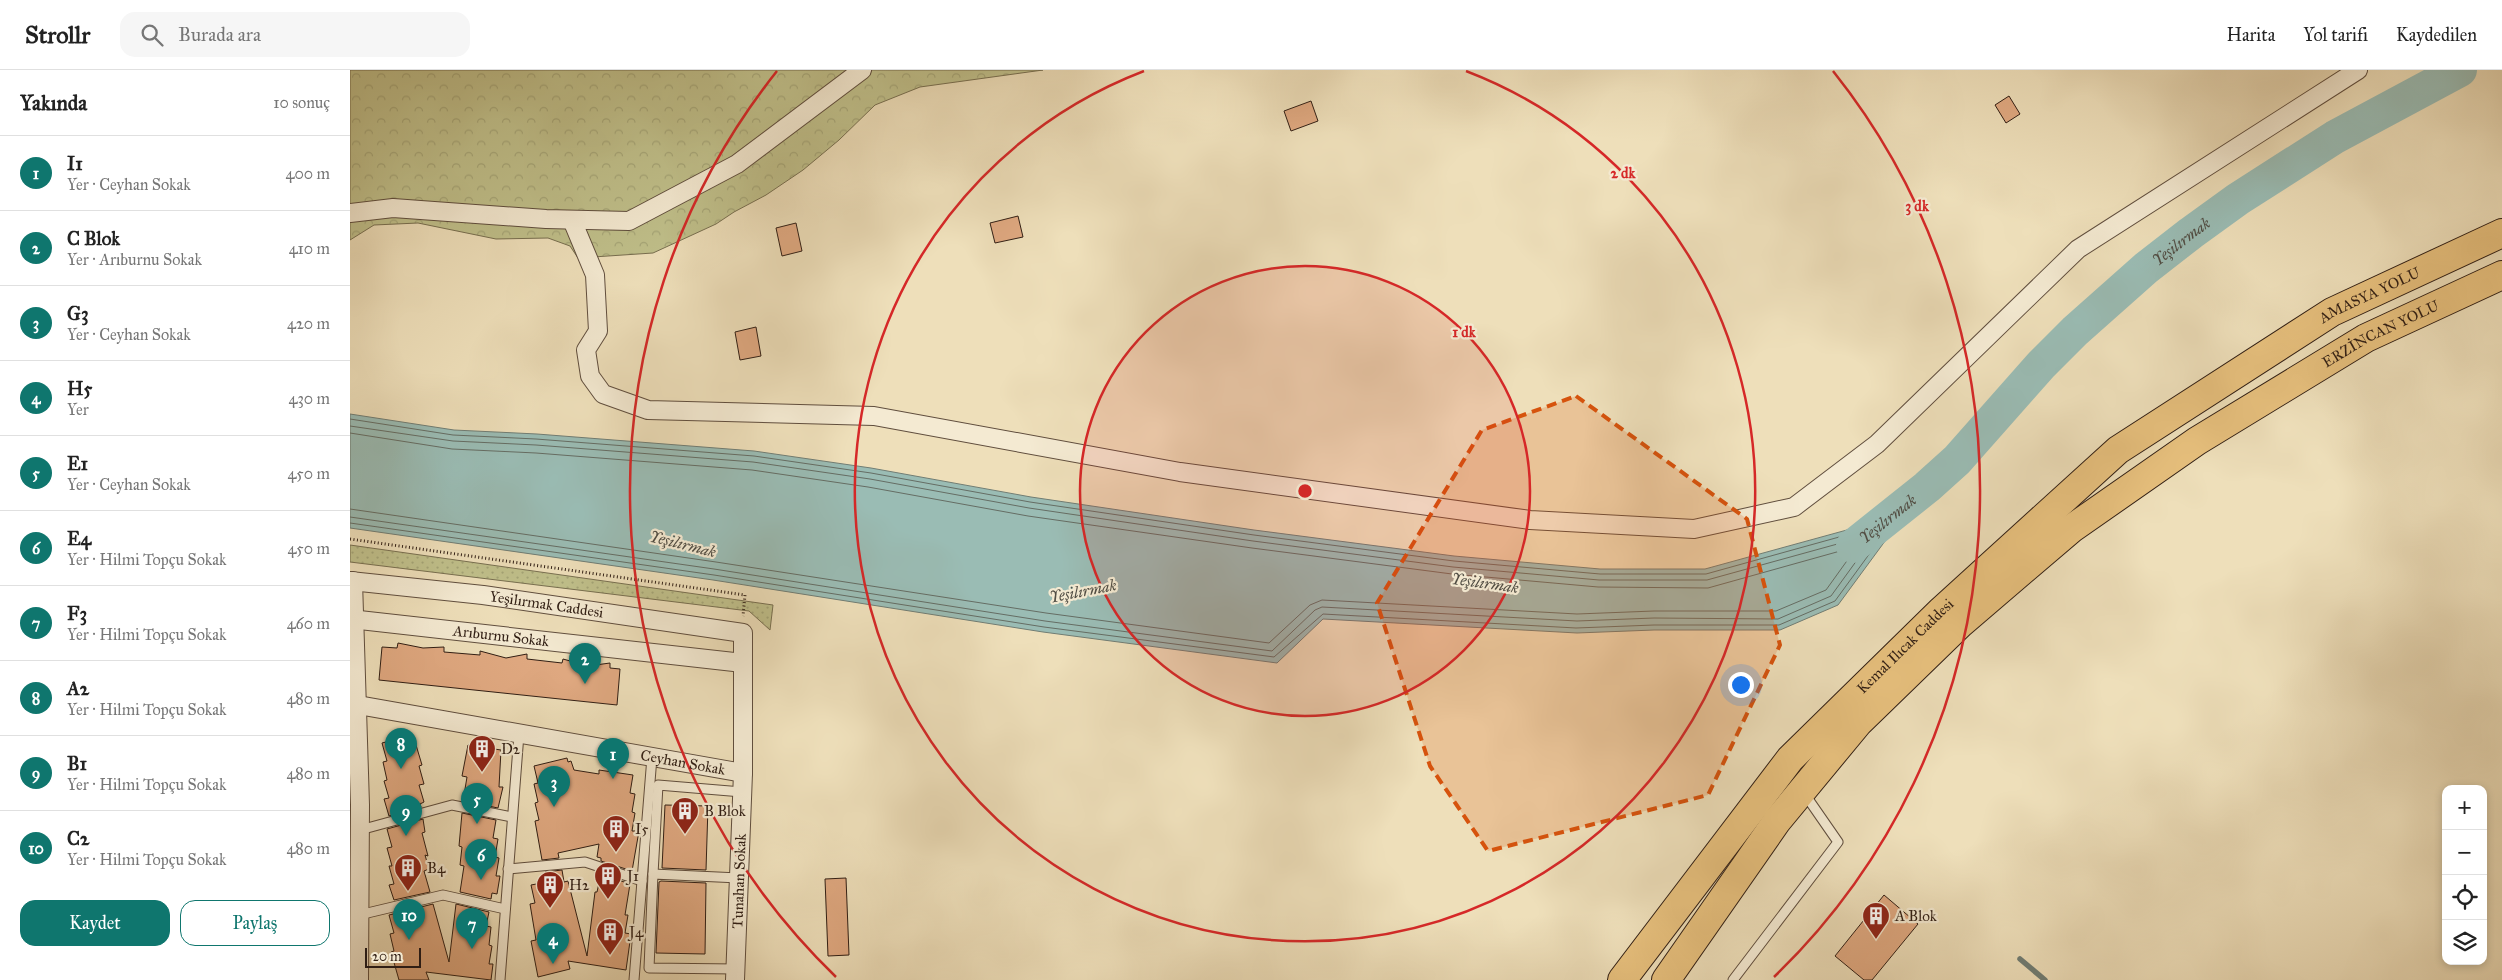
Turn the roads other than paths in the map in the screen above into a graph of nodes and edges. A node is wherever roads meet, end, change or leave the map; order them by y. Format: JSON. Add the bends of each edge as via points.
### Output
{"nodes":[{"id":1,"x":862,"y":70,"type":"edge"},
{"id":2,"x":2358,"y":70,"type":"edge"},
{"id":3,"x":350,"y":212,"type":"edge"},
{"id":4,"x":572,"y":220,"type":"junction"},
{"id":5,"x":2502,"y":233,"type":"edge"},
{"id":6,"x":2502,"y":275,"type":"edge"},
{"id":7,"x":2244,"y":369,"type":"joint"},
{"id":8,"x":2265,"y":400,"type":"joint"},
{"id":9,"x":352,"y":581,"type":"edge"},
{"id":10,"x":352,"y":620,"type":"edge"},
{"id":11,"x":742,"y":633,"type":"joint"},
{"id":12,"x":742,"y":664,"type":"junction"},
{"id":13,"x":358,"y":705,"type":"junction"},
{"id":14,"x":519,"y":734,"type":"junction"},
{"id":15,"x":652,"y":758,"type":"junction"},
{"id":16,"x":743,"y":773,"type":"junction"},
{"id":17,"x":1802,"y":790,"type":"junction"},
{"id":18,"x":742,"y":792,"type":"junction"},
{"id":19,"x":355,"y":805,"type":"edge"},
{"id":20,"x":512,"y":817,"type":"junction"},
{"id":21,"x":360,"y":830,"type":"junction"},
{"id":22,"x":508,"y":869,"type":"junction"},
{"id":23,"x":653,"y":874,"type":"junction"},
{"id":24,"x":739,"y":878,"type":"junction"},
{"id":25,"x":642,"y":881,"type":"junction"},
{"id":26,"x":505,"y":909,"type":"junction"},
{"id":27,"x":359,"y":914,"type":"junction"},
{"id":28,"x":735,"y":975,"type":"edge"},
{"id":29,"x":359,"y":980,"type":"edge"},
{"id":30,"x":500,"y":980,"type":"edge"},
{"id":31,"x":634,"y":980,"type":"edge"},
{"id":32,"x":1622,"y":980,"type":"edge"},
{"id":33,"x":1666,"y":980,"type":"edge"},
{"id":34,"x":1733,"y":980,"type":"edge"}],
"edges":[{"from":1,"to":4,"type":"street","via":[[737,164],[629,221]]},
{"from":2,"to":4,"type":"street","via":[[2078,249],[1877,444],[1794,507],[1694,530],[1530,520],[1190,473],[874,416],[648,410],[603,394],[590,376],[586,350],[598,331],[595,275]]},
{"from":3,"to":4,"type":"street","via":[[393,208]]},
{"from":5,"to":7,"type":"highway","name":"AMASYA YOLU","via":[[2332,312]]},
{"from":6,"to":8,"type":"highway","name":"ERZİNCAN YOLU","via":[[2366,338]]},
{"from":7,"to":32,"type":"highway","name":"Kemal Ilıcak Caddesi","via":[[2118,450],[1942,610],[1804,745],[1784,766]]},
{"from":8,"to":17,"type":"highway","name":"Kemal Ilıcak Caddesi","via":[[2197,441],[2071,529],[1961,622],[1858,723]]},
{"from":9,"to":10,"type":"street"},
{"from":9,"to":11,"type":"street","name":"Yeşilırmak Caddesi","via":[[483,595]]},
{"from":10,"to":12,"type":"street","name":"Arıburnu Sokak"},
{"from":10,"to":13,"type":"street"},
{"from":11,"to":12,"type":"street","name":"Tunahan Sokak"},
{"from":12,"to":16,"type":"street","name":"Tunahan Sokak"},
{"from":13,"to":14,"type":"street","name":"Ceyhan Sokak"},
{"from":13,"to":19,"type":"street"},
{"from":14,"to":15,"type":"street","name":"Ceyhan Sokak"},
{"from":14,"to":20,"type":"lane"},
{"from":15,"to":16,"type":"street","name":"Ceyhan Sokak"},
{"from":15,"to":25,"type":"lane"},
{"from":16,"to":18,"type":"street","name":"Tunahan Sokak"},
{"from":17,"to":33,"type":"highway","name":"Kemal Ilıcak Caddesi"},
{"from":17,"to":34,"type":"lane","via":[[1838,842]]},
{"from":18,"to":23,"type":"lane","via":[[658,785]]},
{"from":18,"to":24,"type":"street","name":"Tunahan Sokak"},
{"from":19,"to":21,"type":"street"},
{"from":20,"to":21,"type":"lane","via":[[452,805]]},
{"from":20,"to":22,"type":"lane"},
{"from":21,"to":27,"type":"street"},
{"from":22,"to":25,"type":"lane","via":[[585,862]]},
{"from":22,"to":26,"type":"lane"},
{"from":23,"to":24,"type":"lane"},
{"from":23,"to":28,"type":"lane","via":[[649,968]]},
{"from":24,"to":28,"type":"street","name":"Tunahan Sokak"},
{"from":25,"to":31,"type":"lane"},
{"from":26,"to":27,"type":"lane","via":[[443,896]]},
{"from":26,"to":30,"type":"lane"},
{"from":27,"to":29,"type":"street"}]}
